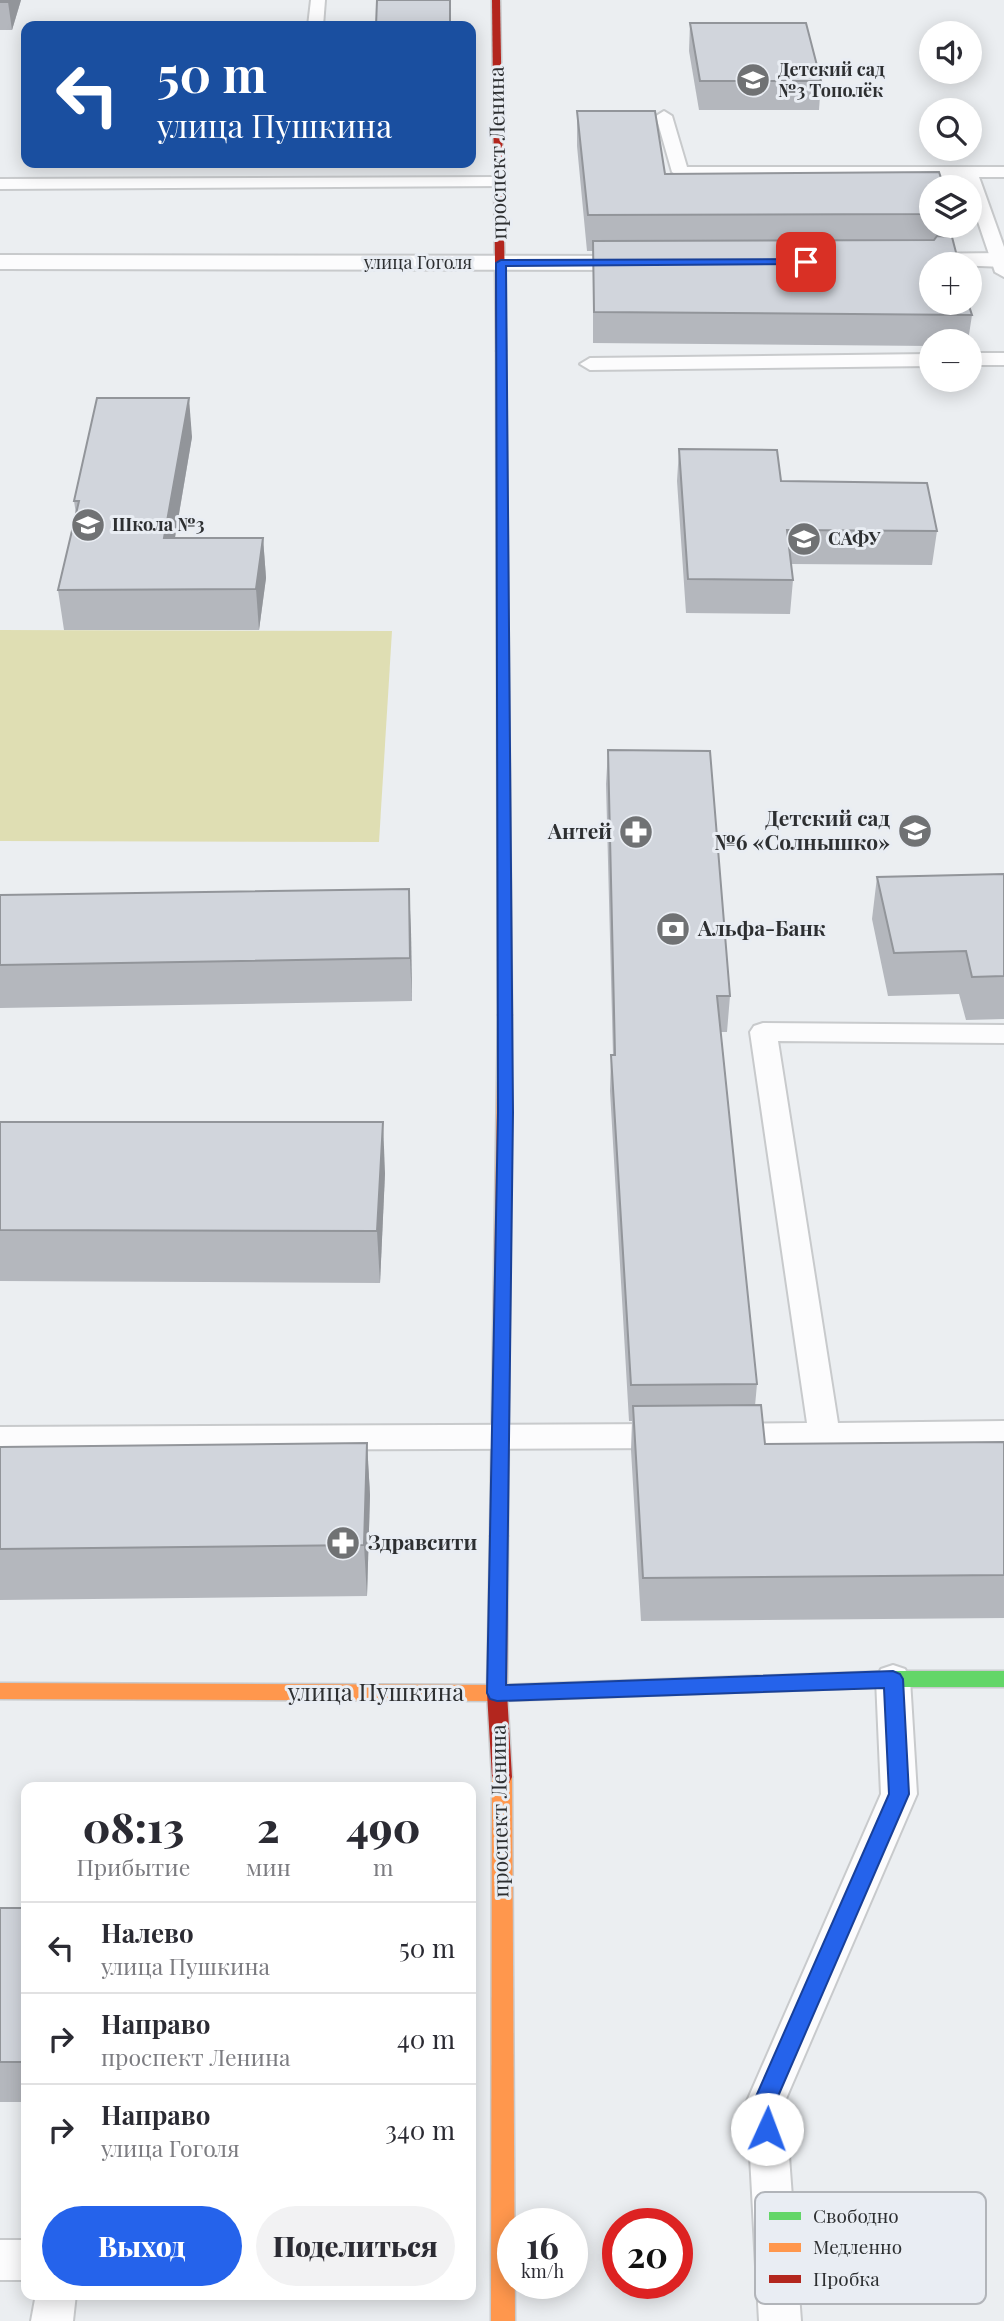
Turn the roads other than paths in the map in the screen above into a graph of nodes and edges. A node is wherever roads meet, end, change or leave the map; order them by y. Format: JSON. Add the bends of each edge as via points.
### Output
{"nodes":[{"id":1,"x":318,"y":0,"type":"edge"},
{"id":2,"x":496,"y":0,"type":"edge"},
{"id":3,"x":316,"y":21,"type":"edge"},
{"id":4,"x":664,"y":116,"type":"dead end"},
{"id":5,"x":305,"y":168,"type":"edge"},
{"id":6,"x":969,"y":172,"type":"junction"},
{"id":7,"x":1004,"y":172,"type":"edge"},
{"id":8,"x":498,"y":182,"type":"junction"},
{"id":9,"x":304,"y":183,"type":"junction"},
{"id":10,"x":0,"y":184,"type":"edge"},
{"id":11,"x":876,"y":261,"type":"edge"},
{"id":12,"x":0,"y":262,"type":"edge"},
{"id":13,"x":667,"y":262,"type":"edge"},
{"id":14,"x":501,"y":263,"type":"junction"},
{"id":15,"x":1003,"y":264,"type":"edge"},
{"id":16,"x":982,"y":359,"type":"edge"},
{"id":17,"x":1004,"y":359,"type":"edge"},
{"id":18,"x":919,"y":360,"type":"edge"},
{"id":19,"x":590,"y":364,"type":"dead end"},
{"id":20,"x":1004,"y":1034,"type":"edge"},
{"id":21,"x":1004,"y":1433,"type":"edge"},
{"id":22,"x":824,"y":1435,"type":"junction"},
{"id":23,"x":499,"y":1437,"type":"junction"},
{"id":24,"x":0,"y":1439,"type":"edge"},
{"id":25,"x":893,"y":1679,"type":"junction"},
{"id":26,"x":1004,"y":1679,"type":"edge"},
{"id":27,"x":0,"y":1691,"type":"edge"},
{"id":28,"x":497,"y":1693,"type":"junction"},
{"id":29,"x":771,"y":2192,"type":"edge"},
{"id":30,"x":0,"y":2260,"type":"edge"},
{"id":31,"x":21,"y":2260,"type":"edge"},
{"id":32,"x":55,"y":2300,"type":"edge"},
{"id":33,"x":52,"y":2321,"type":"edge"},
{"id":34,"x":503,"y":2321,"type":"edge"}],
"edges":[{"from":1,"to":3,"type":"lane"},
{"from":2,"to":8,"type":"street","name":"проспект Ленина"},
{"from":4,"to":6,"type":"lane","via":[[680,172]]},
{"from":5,"to":9,"type":"lane"},
{"from":6,"to":7,"type":"lane"},
{"from":6,"to":15,"type":"lane"},
{"from":8,"to":9,"type":"lane"},
{"from":8,"to":14,"type":"street","name":"проспект Ленина"},
{"from":9,"to":10,"type":"lane"},
{"from":11,"to":15,"type":"street"},
{"from":12,"to":14,"type":"street","name":"улица Гоголя"},
{"from":13,"to":14,"type":"street","name":"улица Гоголя"},
{"from":14,"to":23,"type":"street","name":"проспект Ленина","via":[[505,1112]]},
{"from":16,"to":17,"type":"lane"},
{"from":18,"to":19,"type":"lane"},
{"from":20,"to":22,"type":"lane","via":[[763,1032]]},
{"from":21,"to":22,"type":"lane"},
{"from":22,"to":23,"type":"lane"},
{"from":23,"to":24,"type":"lane"},
{"from":23,"to":28,"type":"street","name":"проспект Ленина"},
{"from":25,"to":26,"type":"street","name":"улица Пушкина"},
{"from":25,"to":28,"type":"street","name":"улица Пушкина"},
{"from":25,"to":29,"type":"lane","via":[[899,1794],[765,2101]]},
{"from":27,"to":28,"type":"street","name":"улица Пушкина"},
{"from":28,"to":34,"type":"street","name":"проспект Ленина","via":[[503,1795]]},
{"from":30,"to":31,"type":"lane"},
{"from":32,"to":33,"type":"lane"}]}
